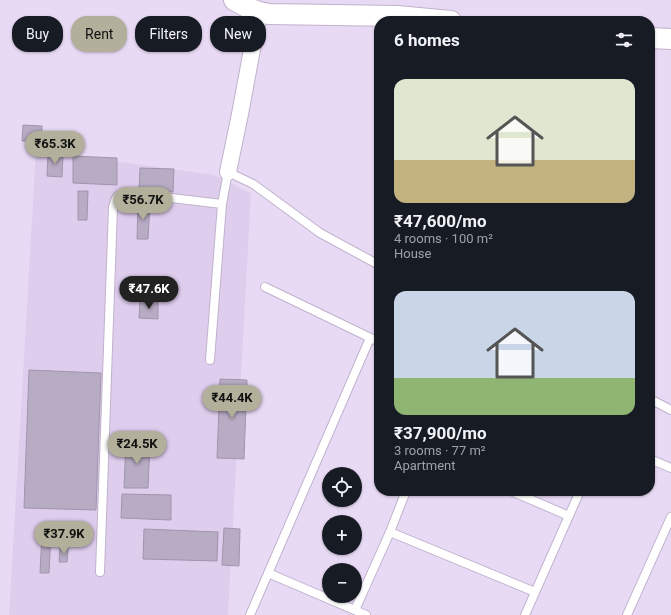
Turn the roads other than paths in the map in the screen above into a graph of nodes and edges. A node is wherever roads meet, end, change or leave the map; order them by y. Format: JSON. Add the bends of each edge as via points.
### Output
{"nodes":[{"id":1,"x":234,"y":0,"type":"edge"},
{"id":2,"x":259,"y":12,"type":"junction"},
{"id":3,"x":397,"y":16,"type":"edge"},
{"id":4,"x":655,"y":38,"type":"edge"},
{"id":5,"x":671,"y":40,"type":"edge"},
{"id":6,"x":228,"y":172,"type":"junction"},
{"id":7,"x":222,"y":204,"type":"junction"},
{"id":8,"x":374,"y":263,"type":"edge"},
{"id":9,"x":265,"y":287,"type":"dead end"},
{"id":10,"x":370,"y":338,"type":"junction"},
{"id":11,"x":374,"y":340,"type":"edge"},
{"id":12,"x":210,"y":360,"type":"dead end"},
{"id":13,"x":655,"y":402,"type":"edge"},
{"id":14,"x":671,"y":410,"type":"edge"},
{"id":15,"x":655,"y":461,"type":"edge"},
{"id":16,"x":671,"y":468,"type":"edge"},
{"id":17,"x":404,"y":496,"type":"edge"},
{"id":18,"x":523,"y":496,"type":"edge"},
{"id":19,"x":578,"y":496,"type":"edge"},
{"id":20,"x":569,"y":516,"type":"junction"},
{"id":21,"x":671,"y":517,"type":"edge"},
{"id":22,"x":390,"y":532,"type":"junction"},
{"id":23,"x":100,"y":572,"type":"dead end"},
{"id":24,"x":268,"y":573,"type":"junction"},
{"id":25,"x":536,"y":592,"type":"junction"},
{"id":26,"x":355,"y":610,"type":"junction"},
{"id":27,"x":250,"y":615,"type":"edge"},
{"id":28,"x":366,"y":615,"type":"edge"},
{"id":29,"x":525,"y":615,"type":"edge"},
{"id":30,"x":627,"y":615,"type":"edge"}],
"edges":[{"from":1,"to":2,"type":"street"},
{"from":2,"to":3,"type":"street"},
{"from":2,"to":6,"type":"street"},
{"from":4,"to":5,"type":"street"},
{"from":6,"to":7,"type":"lane"},
{"from":6,"to":8,"type":"lane","via":[[260,189],[320,233]]},
{"from":7,"to":12,"type":"lane"},
{"from":7,"to":23,"type":"lane","via":[[129,193],[120,194],[115,198]]},
{"from":9,"to":10,"type":"lane"},
{"from":10,"to":11,"type":"lane"},
{"from":10,"to":24,"type":"lane"},
{"from":13,"to":14,"type":"lane"},
{"from":15,"to":16,"type":"lane"},
{"from":17,"to":22,"type":"lane"},
{"from":18,"to":20,"type":"lane"},
{"from":19,"to":20,"type":"lane"},
{"from":20,"to":25,"type":"lane"},
{"from":21,"to":30,"type":"lane"},
{"from":22,"to":25,"type":"lane"},
{"from":22,"to":26,"type":"lane"},
{"from":24,"to":26,"type":"lane"},
{"from":24,"to":27,"type":"lane"},
{"from":25,"to":29,"type":"lane"},
{"from":26,"to":28,"type":"lane"}]}
